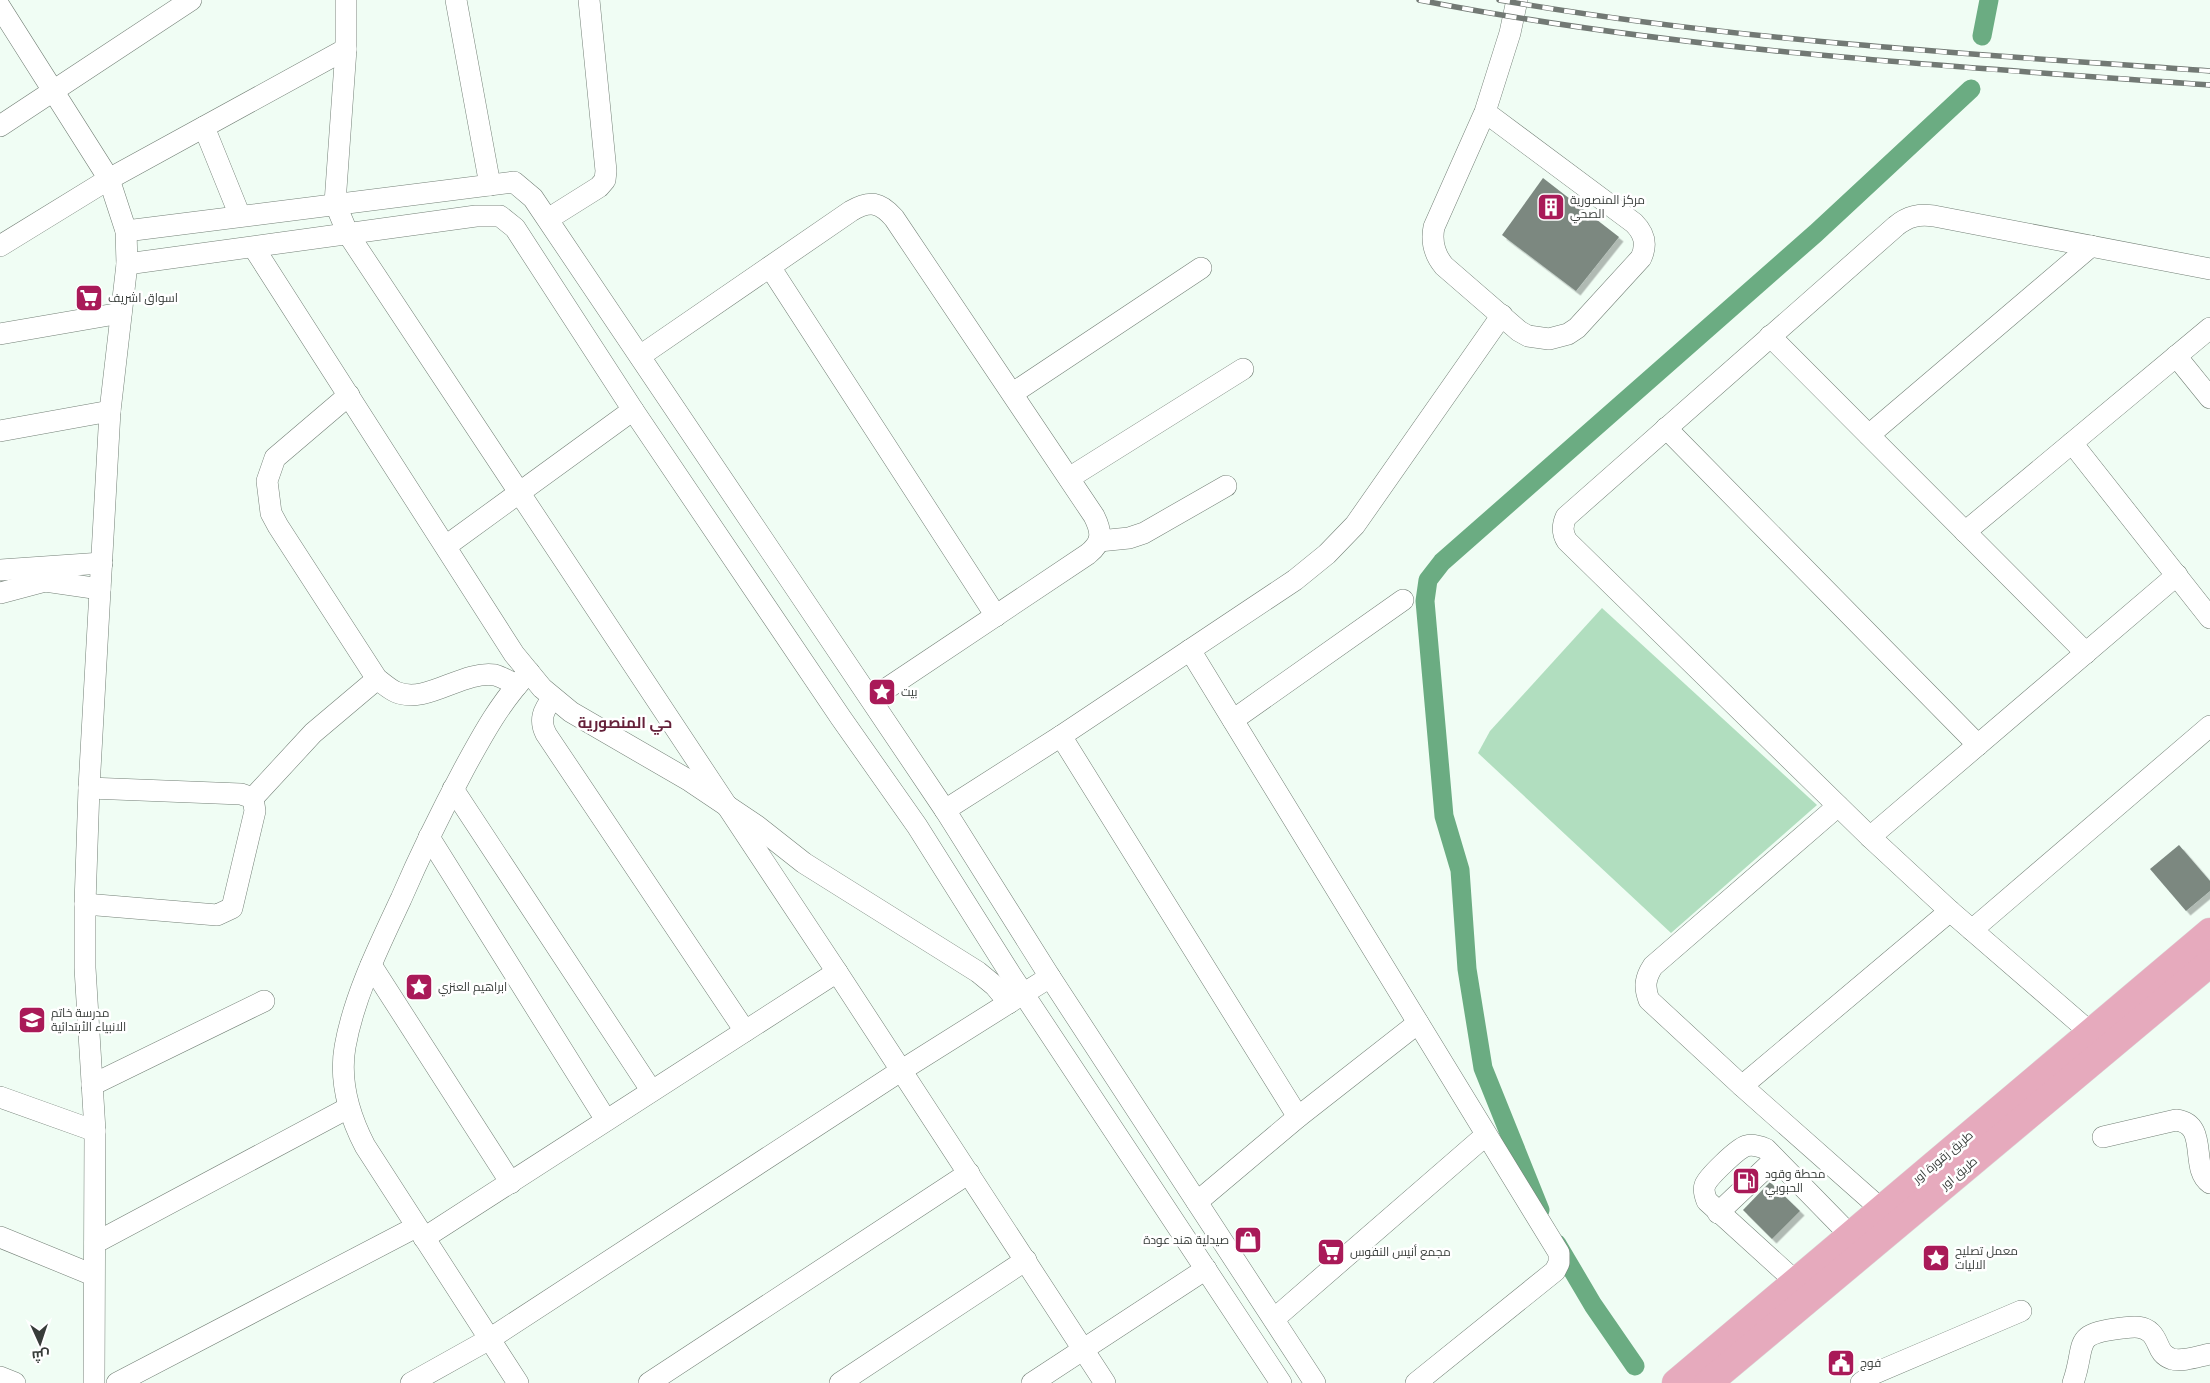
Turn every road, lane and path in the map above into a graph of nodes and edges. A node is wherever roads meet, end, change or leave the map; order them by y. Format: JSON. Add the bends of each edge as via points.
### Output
{"nodes":[{"id":1,"x":191,"y":0,"type":"edge"},
{"id":2,"x":331,"y":0,"type":"edge"},
{"id":3,"x":346,"y":0,"type":"edge"},
{"id":4,"x":456,"y":0,"type":"edge"},
{"id":5,"x":589,"y":0,"type":"edge"},
{"id":6,"x":1517,"y":0,"type":"edge"},
{"id":7,"x":0,"y":7,"type":"edge"},
{"id":8,"x":346,"y":49,"type":"junction"},
{"id":9,"x":53,"y":90,"type":"junction"},
{"id":10,"x":1486,"y":112,"type":"junction"},
{"id":11,"x":0,"y":126,"type":"edge"},
{"id":12,"x":204,"y":127,"type":"junction"},
{"id":13,"x":109,"y":179,"type":"junction"},
{"id":14,"x":490,"y":185,"type":"junction"},
{"id":15,"x":335,"y":203,"type":"junction"},
{"id":16,"x":240,"y":216,"type":"junction"},
{"id":17,"x":548,"y":219,"type":"junction"},
{"id":18,"x":126,"y":231,"type":"junction"},
{"id":19,"x":348,"y":234,"type":"junction"},
{"id":20,"x":0,"y":246,"type":"edge"},
{"id":21,"x":2090,"y":246,"type":"junction"},
{"id":22,"x":254,"y":248,"type":"junction"},
{"id":23,"x":127,"y":264,"type":"junction"},
{"id":24,"x":770,"y":267,"type":"junction"},
{"id":25,"x":1201,"y":268,"type":"dead end"},
{"id":26,"x":2210,"y":269,"type":"edge"},
{"id":27,"x":121,"y":312,"type":"junction"},
{"id":28,"x":1502,"y":315,"type":"junction"},
{"id":29,"x":2210,"y":328,"type":"edge"},
{"id":30,"x":0,"y":334,"type":"edge"},
{"id":31,"x":1770,"y":336,"type":"junction"},
{"id":32,"x":640,"y":356,"type":"junction"},
{"id":33,"x":2176,"y":356,"type":"junction"},
{"id":34,"x":1243,"y":369,"type":"dead end"},
{"id":35,"x":1013,"y":393,"type":"junction"},
{"id":36,"x":349,"y":395,"type":"junction"},
{"id":37,"x":2210,"y":398,"type":"edge"},
{"id":38,"x":633,"y":410,"type":"junction"},
{"id":39,"x":110,"y":411,"type":"junction"},
{"id":40,"x":1666,"y":428,"type":"junction"},
{"id":41,"x":0,"y":431,"type":"edge"},
{"id":42,"x":1869,"y":436,"type":"junction"},
{"id":43,"x":2072,"y":443,"type":"junction"},
{"id":44,"x":1069,"y":478,"type":"junction"},
{"id":45,"x":1226,"y":486,"type":"dead end"},
{"id":46,"x":520,"y":492,"type":"junction"},
{"id":47,"x":1965,"y":532,"type":"junction"},
{"id":48,"x":1099,"y":541,"type":"junction"},
{"id":49,"x":446,"y":546,"type":"junction"},
{"id":50,"x":102,"y":563,"type":"junction"},
{"id":51,"x":0,"y":570,"type":"edge"},
{"id":52,"x":2177,"y":576,"type":"junction"},
{"id":53,"x":100,"y":589,"type":"junction"},
{"id":54,"x":0,"y":593,"type":"edge"},
{"id":55,"x":1403,"y":600,"type":"dead end"},
{"id":56,"x":996,"y":616,"type":"junction"},
{"id":57,"x":2210,"y":618,"type":"edge"},
{"id":58,"x":1190,"y":650,"type":"junction"},
{"id":59,"x":2086,"y":653,"type":"junction"},
{"id":60,"x":377,"y":679,"type":"junction"},
{"id":61,"x":523,"y":679,"type":"junction"},
{"id":62,"x":553,"y":698,"type":"junction"},
{"id":63,"x":871,"y":700,"type":"junction"},
{"id":64,"x":1233,"y":720,"type":"junction"},
{"id":65,"x":2210,"y":726,"type":"edge"},
{"id":66,"x":1061,"y":736,"type":"junction"},
{"id":67,"x":1978,"y":745,"type":"junction"},
{"id":68,"x":89,"y":788,"type":"junction"},
{"id":69,"x":453,"y":789,"type":"junction"},
{"id":70,"x":253,"y":798,"type":"junction"},
{"id":71,"x":725,"y":804,"type":"junction"},
{"id":72,"x":1838,"y":806,"type":"junction"},
{"id":73,"x":945,"y":810,"type":"junction"},
{"id":74,"x":428,"y":837,"type":"junction"},
{"id":75,"x":1870,"y":837,"type":"junction"},
{"id":76,"x":85,"y":904,"type":"junction"},
{"id":77,"x":1950,"y":911,"type":"junction"},
{"id":78,"x":1972,"y":930,"type":"junction"},
{"id":79,"x":2210,"y":932,"type":"edge"},
{"id":80,"x":2210,"y":963,"type":"edge"},
{"id":81,"x":371,"y":964,"type":"junction"},
{"id":82,"x":837,"y":972,"type":"junction"},
{"id":83,"x":1050,"y":977,"type":"junction"},
{"id":84,"x":1016,"y":999,"type":"junction"},
{"id":85,"x":264,"y":1001,"type":"dead end"},
{"id":86,"x":1418,"y":1023,"type":"junction"},
{"id":87,"x":745,"y":1031,"type":"junction"},
{"id":88,"x":2092,"y":1033,"type":"junction"},
{"id":89,"x":902,"y":1070,"type":"junction"},
{"id":90,"x":92,"y":1085,"type":"junction"},
{"id":91,"x":1742,"y":1086,"type":"junction"},
{"id":92,"x":651,"y":1090,"type":"junction"},
{"id":93,"x":0,"y":1097,"type":"edge"},
{"id":94,"x":348,"y":1108,"type":"junction"},
{"id":95,"x":1298,"y":1117,"type":"junction"},
{"id":96,"x":606,"y":1120,"type":"junction"},
{"id":97,"x":95,"y":1131,"type":"junction"},
{"id":98,"x":1486,"y":1135,"type":"junction"},
{"id":99,"x":2103,"y":1136,"type":"dead end"},
{"id":100,"x":1775,"y":1159,"type":"junction"},
{"id":101,"x":969,"y":1173,"type":"junction"},
{"id":102,"x":511,"y":1183,"type":"junction"},
{"id":103,"x":2210,"y":1183,"type":"edge"},
{"id":104,"x":1198,"y":1202,"type":"junction"},
{"id":105,"x":1881,"y":1209,"type":"junction"},
{"id":106,"x":1718,"y":1213,"type":"junction"},
{"id":107,"x":420,"y":1232,"type":"junction"},
{"id":108,"x":1850,"y":1235,"type":"junction"},
{"id":109,"x":0,"y":1238,"type":"edge"},
{"id":110,"x":95,"y":1243,"type":"junction"},
{"id":111,"x":1026,"y":1260,"type":"junction"},
{"id":112,"x":1206,"y":1269,"type":"junction"},
{"id":113,"x":93,"y":1275,"type":"junction"},
{"id":114,"x":1795,"y":1281,"type":"junction"},
{"id":115,"x":2021,"y":1311,"type":"dead end"},
{"id":116,"x":1274,"y":1318,"type":"junction"},
{"id":117,"x":488,"y":1340,"type":"junction"},
{"id":118,"x":1083,"y":1350,"type":"junction"},
{"id":119,"x":2210,"y":1354,"type":"edge"},
{"id":120,"x":0,"y":1377,"type":"edge"},
{"id":121,"x":14,"y":1383,"type":"edge"},
{"id":122,"x":94,"y":1383,"type":"edge"},
{"id":123,"x":117,"y":1383,"type":"edge"},
{"id":124,"x":411,"y":1383,"type":"edge"},
{"id":125,"x":518,"y":1383,"type":"edge"},
{"id":126,"x":649,"y":1383,"type":"edge"},
{"id":127,"x":840,"y":1383,"type":"edge"},
{"id":128,"x":1032,"y":1383,"type":"edge"},
{"id":129,"x":1105,"y":1383,"type":"edge"},
{"id":130,"x":1281,"y":1383,"type":"edge"},
{"id":131,"x":1315,"y":1383,"type":"edge"},
{"id":132,"x":1416,"y":1383,"type":"edge"},
{"id":133,"x":1676,"y":1383,"type":"edge"},
{"id":134,"x":1708,"y":1383,"type":"edge"},
{"id":135,"x":1861,"y":1383,"type":"edge"},
{"id":136,"x":2073,"y":1383,"type":"edge"}],
"edges":[{"from":1,"to":9,"type":"street"},
{"from":2,"to":8,"type":"street"},
{"from":3,"to":8,"type":"street"},
{"from":4,"to":14,"type":"street"},
{"from":5,"to":17,"type":"street","via":[[605,180]]},
{"from":6,"to":10,"type":"street"},
{"from":7,"to":9,"type":"street"},
{"from":8,"to":12,"type":"street"},
{"from":8,"to":15,"type":"street"},
{"from":9,"to":11,"type":"street"},
{"from":9,"to":13,"type":"street"},
{"from":10,"to":28,"type":"street","via":[[1434,227],[1433,243],[1444,266]]},
{"from":10,"to":28,"type":"street","via":[[1634,223],[1644,239],[1644,252],[1637,264],[1568,334],[1549,339],[1528,336]]},
{"from":12,"to":13,"type":"street"},
{"from":12,"to":16,"type":"street"},
{"from":13,"to":18,"type":"street"},
{"from":13,"to":20,"type":"street"},
{"from":14,"to":15,"type":"street"},
{"from":14,"to":17,"type":"street","via":[[514,182],[533,198]]},
{"from":15,"to":16,"type":"street"},
{"from":15,"to":19,"type":"street"},
{"from":16,"to":18,"type":"street"},
{"from":17,"to":32,"type":"street"},
{"from":18,"to":23,"type":"street"},
{"from":19,"to":22,"type":"street"},
{"from":19,"to":38,"type":"street","via":[[476,216],[500,216],[515,228]]},
{"from":19,"to":46,"type":"street"},
{"from":21,"to":26,"type":"street"},
{"from":21,"to":31,"type":"street","via":[[1926,215],[1910,217]]},
{"from":21,"to":42,"type":"street"},
{"from":22,"to":23,"type":"street"},
{"from":22,"to":36,"type":"street"},
{"from":23,"to":27,"type":"street"},
{"from":24,"to":32,"type":"street"},
{"from":24,"to":35,"type":"street","via":[[862,205],[875,204],[886,208]]},
{"from":24,"to":56,"type":"street"},
{"from":25,"to":35,"type":"street"},
{"from":27,"to":30,"type":"street"},
{"from":27,"to":39,"type":"street"},
{"from":28,"to":58,"type":"street","via":[[1350,531],[1295,580]]},
{"from":29,"to":33,"type":"street"},
{"from":31,"to":40,"type":"street"},
{"from":31,"to":42,"type":"street"},
{"from":32,"to":63,"type":"street"},
{"from":33,"to":37,"type":"street"},
{"from":33,"to":43,"type":"street"},
{"from":34,"to":44,"type":"street"},
{"from":35,"to":44,"type":"street"},
{"from":36,"to":49,"type":"street"},
{"from":36,"to":60,"type":"street","via":[[275,458],[267,481],[271,512],[278,526]]},
{"from":38,"to":46,"type":"street"},
{"from":38,"to":84,"type":"street","via":[[918,826]]},
{"from":39,"to":41,"type":"street"},
{"from":39,"to":50,"type":"street"},
{"from":40,"to":67,"type":"street"},
{"from":40,"to":72,"type":"street","via":[[1566,517],[1565,538]]},
{"from":42,"to":47,"type":"street"},
{"from":43,"to":47,"type":"street"},
{"from":43,"to":52,"type":"street"},
{"from":44,"to":48,"type":"street","via":[[1100,528]]},
{"from":45,"to":48,"type":"street","via":[[1144,533],[1115,541]]},
{"from":46,"to":49,"type":"street"},
{"from":46,"to":71,"type":"street"},
{"from":47,"to":59,"type":"street"},
{"from":48,"to":56,"type":"street","via":[[1095,549]]},
{"from":49,"to":61,"type":"street","via":[[514,654]]},
{"from":50,"to":51,"type":"street"},
{"from":50,"to":53,"type":"street"},
{"from":52,"to":57,"type":"street"},
{"from":52,"to":59,"type":"street"},
{"from":53,"to":54,"type":"street","via":[[45,582]]},
{"from":53,"to":68,"type":"street"},
{"from":55,"to":64,"type":"street"},
{"from":56,"to":63,"type":"street"},
{"from":58,"to":64,"type":"street"},
{"from":58,"to":66,"type":"street"},
{"from":59,"to":67,"type":"street"},
{"from":60,"to":61,"type":"street","via":[[397,692],[420,695],[467,677],[486,675]]},
{"from":60,"to":70,"type":"street","via":[[313,733]]},
{"from":61,"to":62,"type":"street"},
{"from":61,"to":69,"type":"street","via":[[492,718]]},
{"from":62,"to":71,"type":"street"},
{"from":62,"to":87,"type":"street","via":[[543,713],[546,734]]},
{"from":63,"to":73,"type":"street"},
{"from":64,"to":86,"type":"street"},
{"from":65,"to":78,"type":"street"},
{"from":66,"to":73,"type":"street"},
{"from":66,"to":95,"type":"street"},
{"from":67,"to":75,"type":"street"},
{"from":68,"to":70,"type":"street","via":[[241,794]]},
{"from":68,"to":76,"type":"street"},
{"from":69,"to":74,"type":"street"},
{"from":69,"to":92,"type":"street"},
{"from":70,"to":76,"type":"street","via":[[255,811],[232,908],[217,914]]},
{"from":71,"to":82,"type":"street"},
{"from":71,"to":84,"type":"street","via":[[804,862]]},
{"from":72,"to":75,"type":"street"},
{"from":72,"to":91,"type":"street","via":[[1653,966],[1645,982],[1650,1000]]},
{"from":73,"to":83,"type":"street"},
{"from":74,"to":81,"type":"street"},
{"from":74,"to":96,"type":"street"},
{"from":75,"to":77,"type":"street"},
{"from":76,"to":90,"type":"street"},
{"from":77,"to":78,"type":"street"},
{"from":77,"to":91,"type":"street"},
{"from":78,"to":88,"type":"street"},
{"from":79,"to":88,"type":"main road","name":"طريق زقورة اور"},
{"from":80,"to":134,"type":"main road","name":"طريق اور"},
{"from":81,"to":94,"type":"street","via":[[345,1049]]},
{"from":81,"to":102,"type":"street"},
{"from":82,"to":87,"type":"street"},
{"from":82,"to":89,"type":"street"},
{"from":83,"to":84,"type":"street"},
{"from":83,"to":104,"type":"street"},
{"from":84,"to":89,"type":"street"},
{"from":84,"to":112,"type":"street"},
{"from":85,"to":90,"type":"street"},
{"from":86,"to":95,"type":"street"},
{"from":86,"to":98,"type":"street"},
{"from":87,"to":92,"type":"street"},
{"from":88,"to":105,"type":"main road","name":"طريق زقورة اور"},
{"from":89,"to":101,"type":"street"},
{"from":89,"to":117,"type":"street"},
{"from":90,"to":97,"type":"street"},
{"from":91,"to":105,"type":"street"},
{"from":92,"to":96,"type":"street"},
{"from":93,"to":97,"type":"street"},
{"from":94,"to":107,"type":"street","via":[[365,1146]]},
{"from":94,"to":110,"type":"street"},
{"from":95,"to":104,"type":"street"},
{"from":96,"to":102,"type":"street"},
{"from":97,"to":110,"type":"street"},
{"from":98,"to":116,"type":"street"},
{"from":98,"to":132,"type":"street","via":[[1559,1253],[1559,1263],[1555,1271]]},
{"from":99,"to":103,"type":"street","via":[[2176,1120],[2186,1122],[2194,1130],[2203,1175]]},
{"from":100,"to":106,"type":"street"},
{"from":100,"to":106,"type":"street","via":[[1766,1149],[1753,1146],[1736,1152],[1706,1182],[1707,1201]]},
{"from":100,"to":108,"type":"street"},
{"from":101,"to":111,"type":"street"},
{"from":101,"to":126,"type":"street"},
{"from":102,"to":107,"type":"street"},
{"from":104,"to":116,"type":"street"},
{"from":105,"to":108,"type":"main road","name":"طريق زقورة اور"},
{"from":106,"to":114,"type":"street"},
{"from":107,"to":117,"type":"street"},
{"from":107,"to":123,"type":"street"},
{"from":108,"to":114,"type":"main road","name":"طريق زقورة اور"},
{"from":109,"to":113,"type":"street"},
{"from":110,"to":113,"type":"street"},
{"from":111,"to":118,"type":"street"},
{"from":111,"to":127,"type":"street"},
{"from":112,"to":118,"type":"street"},
{"from":112,"to":130,"type":"street"},
{"from":113,"to":122,"type":"street"},
{"from":114,"to":133,"type":"main road","name":"طريق زقورة اور"},
{"from":115,"to":135,"type":"street","via":[[1873,1374]]},
{"from":116,"to":131,"type":"street"},
{"from":117,"to":124,"type":"street"},
{"from":117,"to":125,"type":"street"},
{"from":118,"to":128,"type":"street"},
{"from":118,"to":129,"type":"street"},
{"from":119,"to":136,"type":"street","via":[[2171,1358],[2160,1351],[2150,1332],[2138,1326],[2098,1331],[2082,1344]]},
{"from":120,"to":121,"type":"street"}]}
